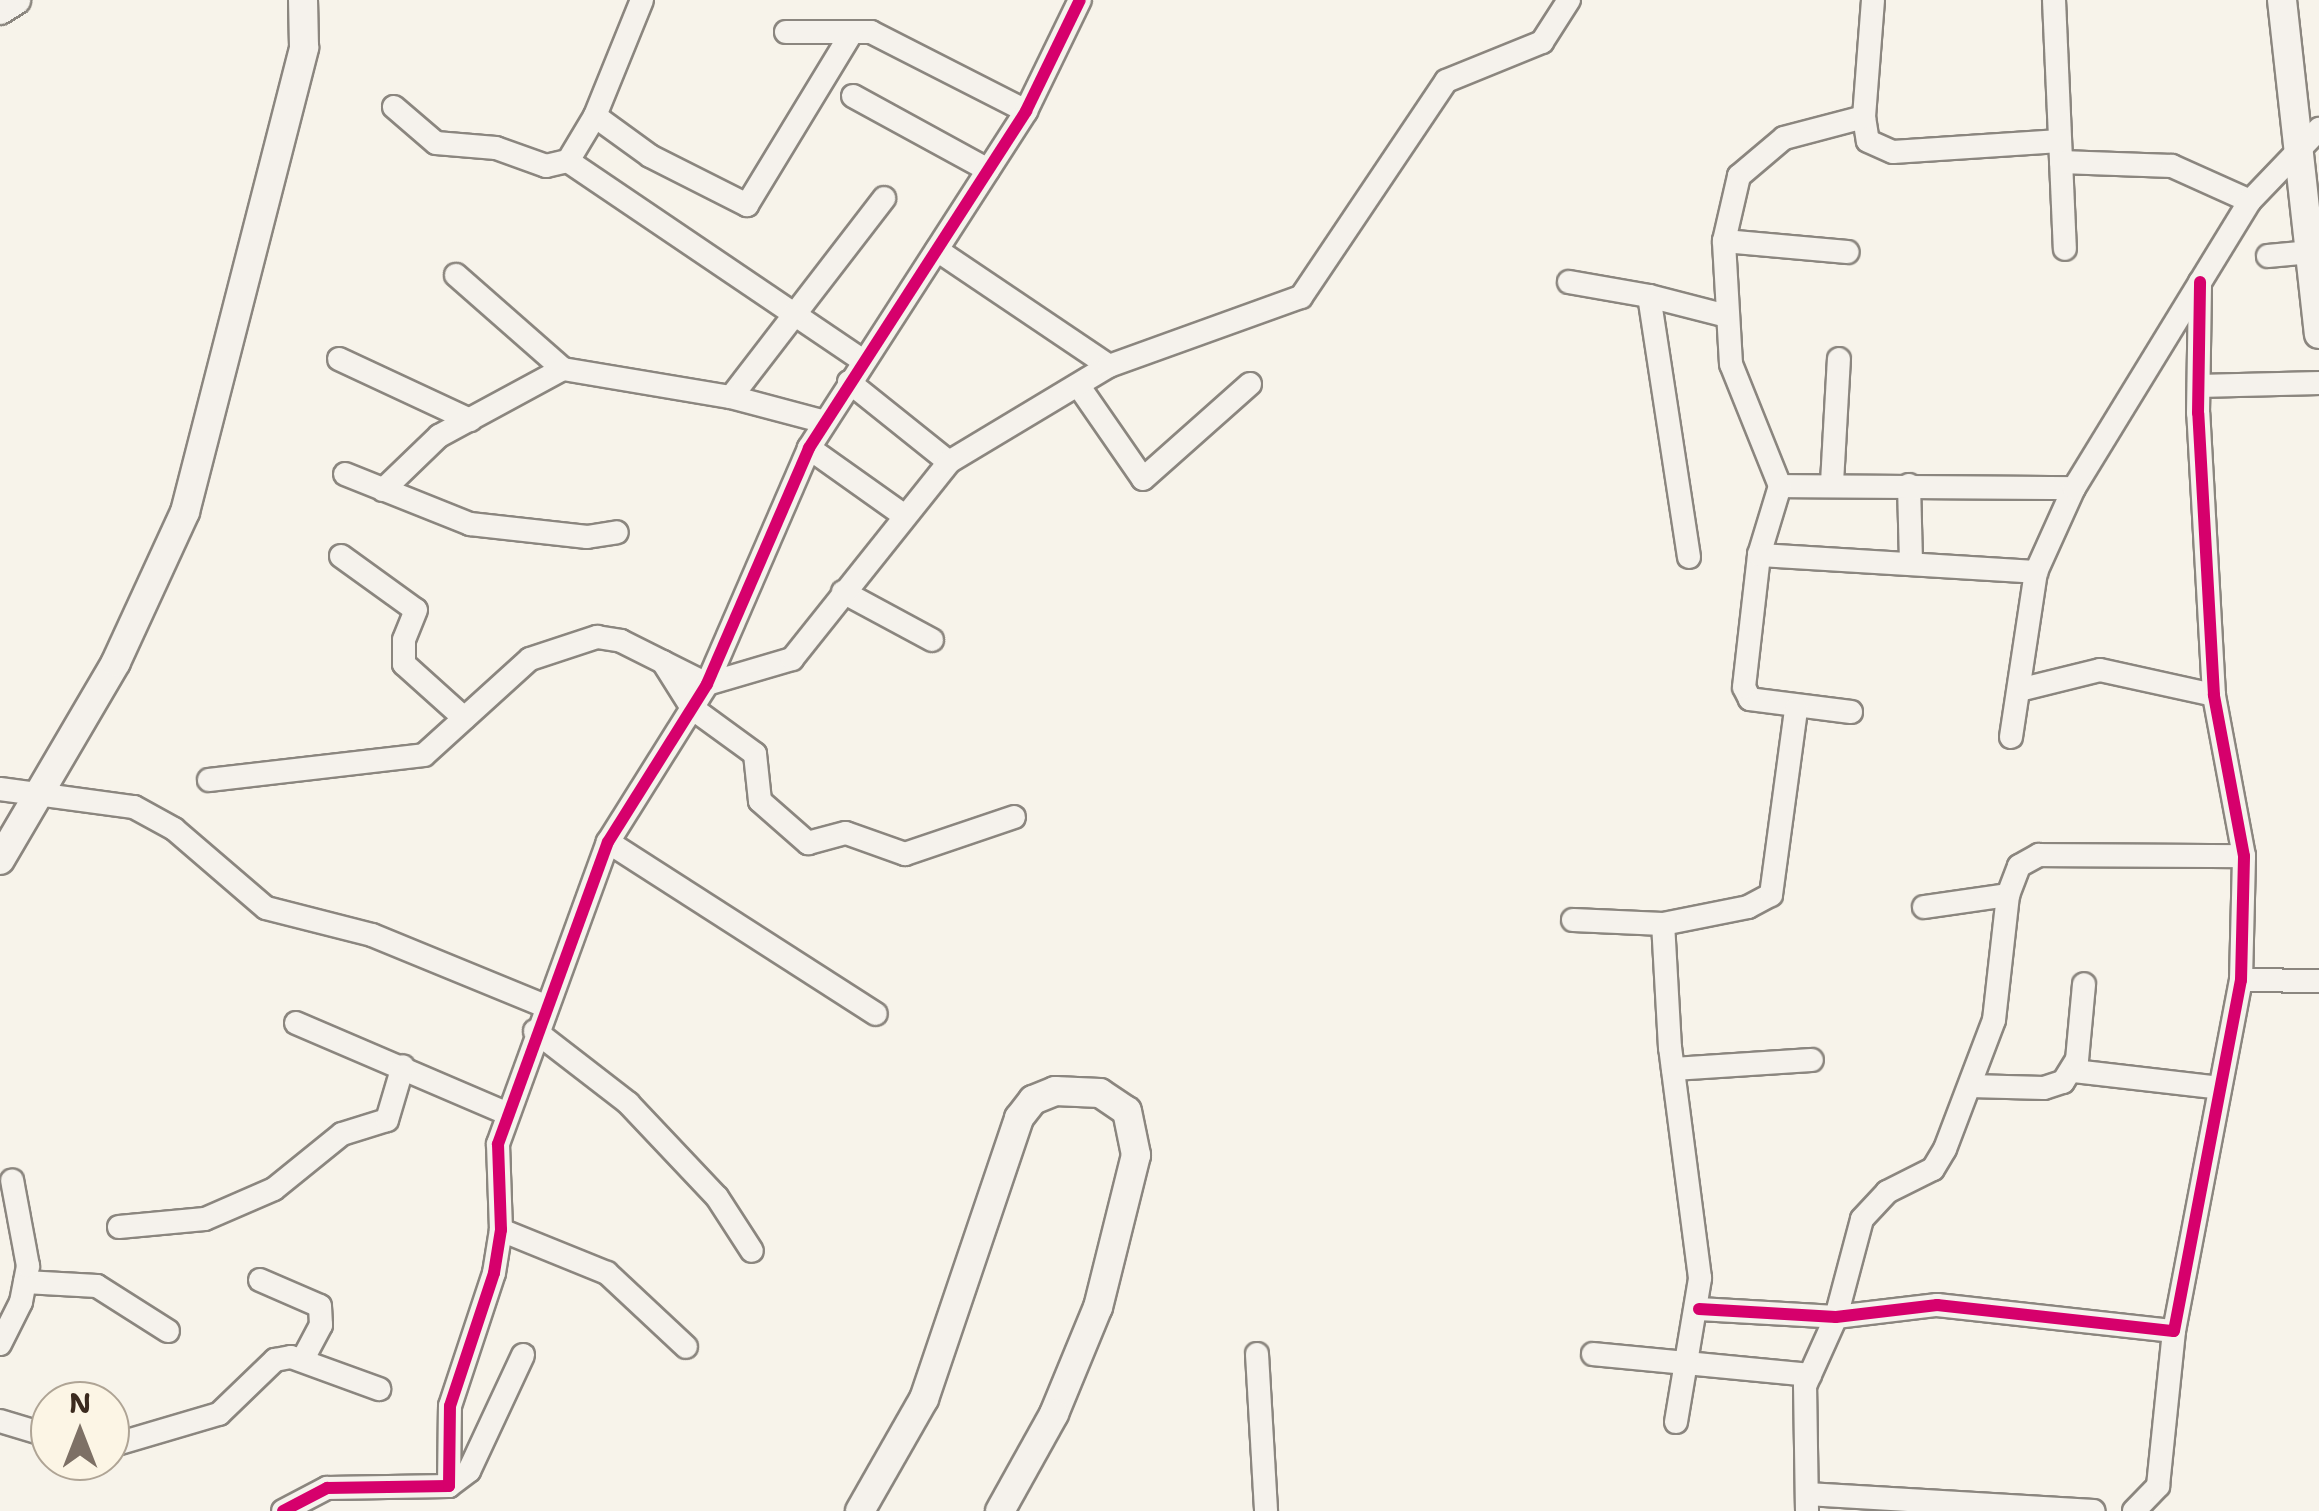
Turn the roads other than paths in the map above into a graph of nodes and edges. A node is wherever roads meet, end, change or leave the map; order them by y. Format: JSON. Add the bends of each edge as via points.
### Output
{"nodes":[{"id":1,"x":16,"y":0,"type":"edge"},
{"id":2,"x":303,"y":0,"type":"edge"},
{"id":3,"x":642,"y":0,"type":"edge"},
{"id":4,"x":1080,"y":0,"type":"edge"},
{"id":5,"x":1569,"y":0,"type":"edge"},
{"id":6,"x":1873,"y":0,"type":"edge"},
{"id":7,"x":2054,"y":0,"type":"edge"},
{"id":8,"x":2282,"y":0,"type":"edge"},
{"id":9,"x":0,"y":10,"type":"edge"},
{"id":10,"x":786,"y":32,"type":"dead end"},
{"id":11,"x":852,"y":32,"type":"junction"},
{"id":12,"x":853,"y":96,"type":"dead end"},
{"id":13,"x":394,"y":108,"type":"dead end"},
{"id":14,"x":1026,"y":111,"type":"junction"},
{"id":15,"x":595,"y":116,"type":"junction"},
{"id":16,"x":1864,"y":116,"type":"junction"},
{"id":17,"x":2319,"y":129,"type":"edge"},
{"id":18,"x":2297,"y":150,"type":"junction"},
{"id":19,"x":2061,"y":152,"type":"junction"},
{"id":20,"x":568,"y":161,"type":"junction"},
{"id":21,"x":988,"y":170,"type":"junction"},
{"id":22,"x":884,"y":198,"type":"dead end"},
{"id":23,"x":2250,"y":201,"type":"junction"},
{"id":24,"x":1724,"y":241,"type":"junction"},
{"id":25,"x":2065,"y":249,"type":"dead end"},
{"id":26,"x":937,"y":250,"type":"junction"},
{"id":27,"x":1848,"y":252,"type":"dead end"},
{"id":28,"x":2311,"y":252,"type":"junction"},
{"id":29,"x":2268,"y":256,"type":"dead end"},
{"id":30,"x":456,"y":275,"type":"dead end"},
{"id":31,"x":1569,"y":282,"type":"dead end"},
{"id":32,"x":2200,"y":282,"type":"junction"},
{"id":33,"x":1649,"y":296,"type":"junction"},
{"id":34,"x":791,"y":312,"type":"junction"},
{"id":35,"x":1727,"y":316,"type":"junction"},
{"id":36,"x":2319,"y":334,"type":"edge"},
{"id":37,"x":340,"y":359,"type":"dead end"},
{"id":38,"x":1840,"y":359,"type":"dead end"},
{"id":39,"x":863,"y":362,"type":"junction"},
{"id":40,"x":1110,"y":366,"type":"junction"},
{"id":41,"x":564,"y":369,"type":"junction"},
{"id":42,"x":849,"y":382,"type":"junction"},
{"id":43,"x":2319,"y":383,"type":"edge"},
{"id":44,"x":1250,"y":384,"type":"dead end"},
{"id":45,"x":1078,"y":385,"type":"junction"},
{"id":46,"x":2198,"y":386,"type":"junction"},
{"id":47,"x":731,"y":398,"type":"junction"},
{"id":48,"x":470,"y":420,"type":"junction"},
{"id":49,"x":825,"y":422,"type":"junction"},
{"id":50,"x":809,"y":448,"type":"junction"},
{"id":51,"x":949,"y":462,"type":"junction"},
{"id":52,"x":345,"y":474,"type":"dead end"},
{"id":53,"x":1832,"y":483,"type":"junction"},
{"id":54,"x":1909,"y":484,"type":"junction"},
{"id":55,"x":1780,"y":486,"type":"junction"},
{"id":56,"x":2074,"y":488,"type":"junction"},
{"id":57,"x":383,"y":490,"type":"junction"},
{"id":58,"x":902,"y":514,"type":"junction"},
{"id":59,"x":617,"y":532,"type":"dead end"},
{"id":60,"x":1759,"y":554,"type":"junction"},
{"id":61,"x":341,"y":556,"type":"dead end"},
{"id":62,"x":1689,"y":557,"type":"dead end"},
{"id":63,"x":1911,"y":562,"type":"junction"},
{"id":64,"x":2036,"y":572,"type":"junction"},
{"id":65,"x":843,"y":592,"type":"junction"},
{"id":66,"x":932,"y":640,"type":"dead end"},
{"id":67,"x":663,"y":662,"type":"junction"},
{"id":68,"x":707,"y":684,"type":"junction"},
{"id":69,"x":2018,"y":690,"type":"junction"},
{"id":70,"x":2214,"y":694,"type":"junction"},
{"id":71,"x":692,"y":708,"type":"junction"},
{"id":72,"x":1796,"y":710,"type":"junction"},
{"id":73,"x":1851,"y":712,"type":"dead end"},
{"id":74,"x":464,"y":718,"type":"junction"},
{"id":75,"x":2012,"y":737,"type":"dead end"},
{"id":76,"x":209,"y":780,"type":"dead end"},
{"id":77,"x":0,"y":789,"type":"edge"},
{"id":78,"x":37,"y":796,"type":"junction"},
{"id":79,"x":1014,"y":818,"type":"dead end"},
{"id":80,"x":608,"y":842,"type":"junction"},
{"id":81,"x":2244,"y":856,"type":"junction"},
{"id":82,"x":0,"y":860,"type":"edge"},
{"id":83,"x":2008,"y":896,"type":"junction"},
{"id":84,"x":1924,"y":907,"type":"dead end"},
{"id":85,"x":1573,"y":920,"type":"dead end"},
{"id":86,"x":1663,"y":924,"type":"junction"},
{"id":87,"x":2241,"y":980,"type":"junction"},
{"id":88,"x":2319,"y":981,"type":"edge"},
{"id":89,"x":2084,"y":984,"type":"dead end"},
{"id":90,"x":545,"y":1006,"type":"junction"},
{"id":91,"x":876,"y":1014,"type":"dead end"},
{"id":92,"x":296,"y":1023,"type":"dead end"},
{"id":93,"x":535,"y":1031,"type":"junction"},
{"id":94,"x":1812,"y":1060,"type":"dead end"},
{"id":95,"x":403,"y":1066,"type":"junction"},
{"id":96,"x":1673,"y":1069,"type":"junction"},
{"id":97,"x":2074,"y":1072,"type":"junction"},
{"id":98,"x":1970,"y":1086,"type":"junction"},
{"id":99,"x":2220,"y":1088,"type":"junction"},
{"id":100,"x":508,"y":1114,"type":"junction"},
{"id":101,"x":12,"y":1180,"type":"dead end"},
{"id":102,"x":120,"y":1227,"type":"dead end"},
{"id":103,"x":501,"y":1230,"type":"junction"},
{"id":104,"x":752,"y":1251,"type":"dead end"},
{"id":105,"x":260,"y":1280,"type":"dead end"},
{"id":106,"x":25,"y":1282,"type":"junction"},
{"id":107,"x":1700,"y":1310,"type":"junction"},
{"id":108,"x":1836,"y":1318,"type":"junction"},
{"id":109,"x":168,"y":1331,"type":"dead end"},
{"id":110,"x":2174,"y":1331,"type":"junction"},
{"id":111,"x":0,"y":1344,"type":"edge"},
{"id":112,"x":686,"y":1347,"type":"dead end"},
{"id":113,"x":1256,"y":1354,"type":"dead end"},
{"id":114,"x":1593,"y":1354,"type":"dead end"},
{"id":115,"x":523,"y":1355,"type":"dead end"},
{"id":116,"x":302,"y":1360,"type":"junction"},
{"id":117,"x":1687,"y":1366,"type":"junction"},
{"id":118,"x":1810,"y":1375,"type":"junction"},
{"id":119,"x":379,"y":1389,"type":"dead end"},
{"id":120,"x":0,"y":1421,"type":"edge"},
{"id":121,"x":1676,"y":1422,"type":"dead end"},
{"id":122,"x":30,"y":1430,"type":"edge"},
{"id":123,"x":130,"y":1440,"type":"edge"},
{"id":124,"x":449,"y":1486,"type":"junction"},
{"id":125,"x":1807,"y":1503,"type":"edge"},
{"id":126,"x":1880,"y":1507,"type":"edge"},
{"id":127,"x":283,"y":1511,"type":"edge"},
{"id":128,"x":860,"y":1511,"type":"edge"},
{"id":129,"x":1000,"y":1511,"type":"edge"},
{"id":130,"x":1266,"y":1511,"type":"edge"},
{"id":131,"x":2093,"y":1511,"type":"edge"},
{"id":132,"x":2134,"y":1511,"type":"edge"}],
"edges":[{"from":1,"to":9,"type":"street"},
{"from":2,"to":78,"type":"street","via":[[304,48],[185,512],[116,662]]},
{"from":3,"to":15,"type":"street"},
{"from":4,"to":14,"type":"street"},
{"from":5,"to":40,"type":"street","via":[[1542,42],[1446,81],[1302,297]]},
{"from":6,"to":16,"type":"street"},
{"from":7,"to":19,"type":"street"},
{"from":8,"to":18,"type":"street"},
{"from":10,"to":11,"type":"street"},
{"from":11,"to":14,"type":"street","via":[[871,32]]},
{"from":11,"to":15,"type":"street","via":[[747,205],[650,156]]},
{"from":12,"to":21,"type":"street"},
{"from":13,"to":20,"type":"street","via":[[436,143],[496,148],[546,166]]},
{"from":14,"to":21,"type":"street"},
{"from":15,"to":20,"type":"street"},
{"from":16,"to":19,"type":"street","via":[[1868,141],[1893,152]]},
{"from":16,"to":24,"type":"street","via":[[1784,138],[1740,176]]},
{"from":17,"to":18,"type":"street"},
{"from":18,"to":23,"type":"street"},
{"from":18,"to":28,"type":"street"},
{"from":19,"to":23,"type":"street","via":[[2172,166]]},
{"from":19,"to":25,"type":"street"},
{"from":20,"to":34,"type":"street"},
{"from":21,"to":26,"type":"street"},
{"from":22,"to":34,"type":"street"},
{"from":23,"to":32,"type":"street"},
{"from":24,"to":27,"type":"street"},
{"from":24,"to":35,"type":"street"},
{"from":26,"to":39,"type":"street"},
{"from":26,"to":40,"type":"street"},
{"from":28,"to":29,"type":"street"},
{"from":28,"to":36,"type":"street"},
{"from":30,"to":41,"type":"street"},
{"from":31,"to":33,"type":"street"},
{"from":32,"to":46,"type":"street"},
{"from":32,"to":56,"type":"street"},
{"from":33,"to":35,"type":"street"},
{"from":33,"to":62,"type":"street"},
{"from":34,"to":39,"type":"street"},
{"from":34,"to":47,"type":"street"},
{"from":35,"to":55,"type":"street","via":[[1731,364]]},
{"from":37,"to":48,"type":"street"},
{"from":38,"to":53,"type":"street"},
{"from":39,"to":42,"type":"street"},
{"from":40,"to":45,"type":"street"},
{"from":41,"to":47,"type":"street"},
{"from":41,"to":48,"type":"street"},
{"from":42,"to":49,"type":"street"},
{"from":42,"to":51,"type":"street"},
{"from":43,"to":46,"type":"street"},
{"from":44,"to":45,"type":"street","via":[[1143,479]]},
{"from":45,"to":51,"type":"street"},
{"from":46,"to":70,"type":"street"},
{"from":47,"to":49,"type":"street"},
{"from":48,"to":57,"type":"street","via":[[439,436]]},
{"from":49,"to":50,"type":"street"},
{"from":50,"to":58,"type":"street"},
{"from":50,"to":68,"type":"street"},
{"from":51,"to":58,"type":"street"},
{"from":52,"to":57,"type":"street"},
{"from":53,"to":54,"type":"street"},
{"from":53,"to":55,"type":"street"},
{"from":54,"to":56,"type":"street"},
{"from":54,"to":63,"type":"street"},
{"from":55,"to":60,"type":"street"},
{"from":56,"to":64,"type":"street"},
{"from":57,"to":59,"type":"street","via":[[470,524],[587,538]]},
{"from":58,"to":65,"type":"street"},
{"from":60,"to":63,"type":"street"},
{"from":60,"to":72,"type":"street","via":[[1744,687],[1750,699]]},
{"from":61,"to":74,"type":"street","via":[[416,610],[404,640],[404,664]]},
{"from":63,"to":64,"type":"street"},
{"from":64,"to":69,"type":"street"},
{"from":65,"to":66,"type":"street"},
{"from":65,"to":68,"type":"street","via":[[792,658]]},
{"from":67,"to":68,"type":"street"},
{"from":67,"to":71,"type":"street"},
{"from":67,"to":74,"type":"street","via":[[621,640],[572,642],[530,658]]},
{"from":68,"to":71,"type":"street"},
{"from":69,"to":70,"type":"street","via":[[2100,670]]},
{"from":69,"to":75,"type":"street"},
{"from":70,"to":81,"type":"street"},
{"from":71,"to":79,"type":"street","via":[[755,754],[760,801],[808,842],[846,833],[904,854]]},
{"from":71,"to":80,"type":"street"},
{"from":72,"to":73,"type":"street"},
{"from":72,"to":86,"type":"street","via":[[1771,894],[1748,907]]},
{"from":74,"to":76,"type":"street","via":[[424,755]]},
{"from":77,"to":78,"type":"street"},
{"from":78,"to":82,"type":"street"},
{"from":78,"to":90,"type":"street","via":[[134,807],[174,829],[266,908],[372,935]]},
{"from":80,"to":90,"type":"street"},
{"from":80,"to":91,"type":"street"},
{"from":81,"to":83,"type":"street","via":[[2039,855],[2018,866]]},
{"from":81,"to":87,"type":"street"},
{"from":83,"to":84,"type":"street"},
{"from":83,"to":98,"type":"street","via":[[1994,1020]]},
{"from":85,"to":86,"type":"street"},
{"from":86,"to":96,"type":"street"},
{"from":87,"to":88,"type":"street"},
{"from":87,"to":99,"type":"street"},
{"from":89,"to":97,"type":"street"},
{"from":90,"to":93,"type":"street"},
{"from":92,"to":95,"type":"street"},
{"from":93,"to":100,"type":"street"},
{"from":93,"to":104,"type":"street","via":[[628,1103],[718,1197]]},
{"from":94,"to":96,"type":"street"},
{"from":95,"to":100,"type":"street"},
{"from":95,"to":102,"type":"street","via":[[387,1120],[342,1134],[274,1189],[205,1219]]},
{"from":96,"to":107,"type":"street"},
{"from":97,"to":98,"type":"street","via":[[2044,1088]]},
{"from":97,"to":99,"type":"street"},
{"from":98,"to":108,"type":"street","via":[[1933,1169],[1886,1192],[1862,1219]]},
{"from":99,"to":110,"type":"street"},
{"from":100,"to":103,"type":"street","via":[[498,1144]]},
{"from":101,"to":106,"type":"street","via":[[26,1244]]},
{"from":103,"to":112,"type":"street","via":[[607,1274]]},
{"from":103,"to":124,"type":"street","via":[[494,1273],[450,1406]]},
{"from":105,"to":116,"type":"street","via":[[320,1306],[321,1324]]},
{"from":106,"to":109,"type":"street","via":[[97,1286]]},
{"from":106,"to":111,"type":"street"},
{"from":107,"to":108,"type":"street"},
{"from":107,"to":117,"type":"street"},
{"from":108,"to":110,"type":"street","via":[[1937,1305]]},
{"from":108,"to":118,"type":"street"},
{"from":110,"to":132,"type":"street","via":[[2158,1486]]},
{"from":113,"to":130,"type":"street"},
{"from":114,"to":117,"type":"street"},
{"from":115,"to":124,"type":"street","via":[[469,1471]]},
{"from":116,"to":119,"type":"street"},
{"from":116,"to":123,"type":"street","via":[[275,1360],[219,1414]]},
{"from":117,"to":118,"type":"street"},
{"from":117,"to":121,"type":"street"},
{"from":118,"to":125,"type":"street"},
{"from":120,"to":122,"type":"street"},
{"from":124,"to":127,"type":"street","via":[[326,1488]]},
{"from":125,"to":126,"type":"street"},
{"from":126,"to":131,"type":"street"},
{"from":128,"to":129,"type":"street","via":[[924,1399],[1019,1118],[1033,1100],[1055,1091],[1100,1093],[1128,1111],[1136,1155],[1098,1307],[1054,1414]]}]}
